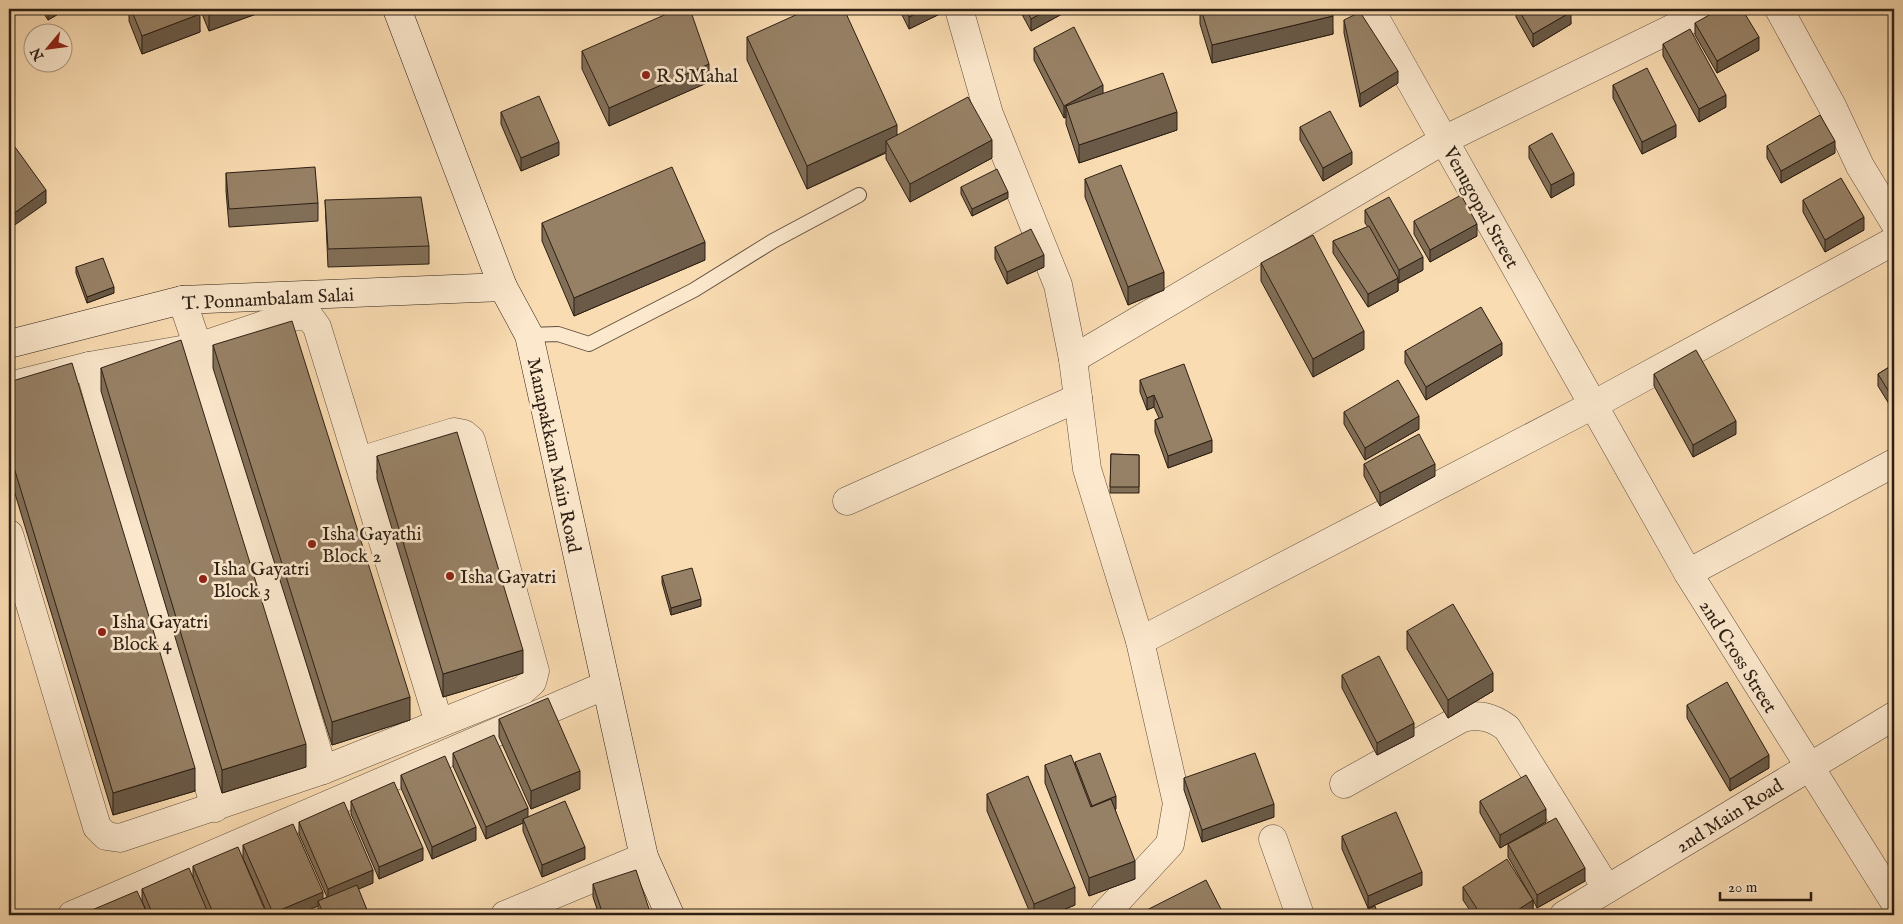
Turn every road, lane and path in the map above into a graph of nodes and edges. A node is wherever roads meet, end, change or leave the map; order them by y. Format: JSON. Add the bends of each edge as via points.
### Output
{"nodes":[{"id":1,"x":397,"y":9,"type":"edge"},
{"id":2,"x":959,"y":9,"type":"edge"},
{"id":3,"x":1370,"y":9,"type":"edge"},
{"id":4,"x":1712,"y":9,"type":"edge"},
{"id":5,"x":1779,"y":9,"type":"edge"},
{"id":6,"x":1444,"y":140,"type":"junction"},
{"id":7,"x":859,"y":195,"type":"dead end"},
{"id":8,"x":1894,"y":222,"type":"edge"},
{"id":9,"x":1894,"y":241,"type":"edge"},
{"id":10,"x":503,"y":288,"type":"junction"},
{"id":11,"x":182,"y":300,"type":"junction"},
{"id":12,"x":529,"y":335,"type":"junction"},
{"id":13,"x":9,"y":344,"type":"edge"},
{"id":14,"x":198,"y":347,"type":"junction"},
{"id":15,"x":1072,"y":359,"type":"junction"},
{"id":16,"x":89,"y":366,"type":"junction"},
{"id":17,"x":9,"y":386,"type":"edge"},
{"id":18,"x":1078,"y":398,"type":"junction"},
{"id":19,"x":1593,"y":405,"type":"junction"},
{"id":20,"x":359,"y":461,"type":"junction"},
{"id":21,"x":1894,"y":463,"type":"edge"},
{"id":22,"x":847,"y":501,"type":"dead end"},
{"id":23,"x":9,"y":534,"type":"edge"},
{"id":24,"x":1688,"y":573,"type":"junction"},
{"id":25,"x":1140,"y":641,"type":"junction"},
{"id":26,"x":606,"y":685,"type":"junction"},
{"id":27,"x":1894,"y":716,"type":"edge"},
{"id":28,"x":439,"y":723,"type":"junction"},
{"id":29,"x":1808,"y":766,"type":"junction"},
{"id":30,"x":323,"y":770,"type":"junction"},
{"id":31,"x":1344,"y":784,"type":"dead end"},
{"id":32,"x":215,"y":808,"type":"junction"},
{"id":33,"x":1273,"y":839,"type":"dead end"},
{"id":34,"x":644,"y":857,"type":"junction"},
{"id":35,"x":1607,"y":889,"type":"junction"},
{"id":36,"x":1894,"y":901,"type":"edge"},
{"id":37,"x":72,"y":915,"type":"edge"},
{"id":38,"x":505,"y":915,"type":"edge"},
{"id":39,"x":670,"y":915,"type":"edge"},
{"id":40,"x":1104,"y":915,"type":"edge"},
{"id":41,"x":1300,"y":915,"type":"edge"},
{"id":42,"x":1564,"y":915,"type":"edge"}],
"edges":[{"from":1,"to":10,"type":"street","name":"Manapakkam Main Road"},
{"from":2,"to":15,"type":"street","via":[[990,114],[1058,286]]},
{"from":3,"to":6,"type":"street","name":"Venugopal Street"},
{"from":4,"to":6,"type":"street"},
{"from":5,"to":8,"type":"street","via":[[1832,106],[1860,166]]},
{"from":6,"to":15,"type":"street"},
{"from":6,"to":19,"type":"street","name":"Venugopal Street"},
{"from":7,"to":12,"type":"lane","via":[[774,241],[694,290],[588,344],[558,334]]},
{"from":9,"to":19,"type":"street"},
{"from":10,"to":11,"type":"street","name":"T. Ponnambalam Salai"},
{"from":10,"to":12,"type":"street","name":"Manapakkam Main Road"},
{"from":11,"to":13,"type":"street","name":"T. Ponnambalam Salai"},
{"from":11,"to":14,"type":"street"},
{"from":12,"to":26,"type":"street","name":"Manapakkam Main Road"},
{"from":14,"to":16,"type":"street"},
{"from":14,"to":20,"type":"street","via":[[287,317],[309,316],[317,327]]},
{"from":14,"to":30,"type":"street"},
{"from":15,"to":18,"type":"street"},
{"from":16,"to":17,"type":"street"},
{"from":16,"to":32,"type":"street"},
{"from":18,"to":22,"type":"street"},
{"from":18,"to":25,"type":"street","via":[[1087,469]]},
{"from":19,"to":24,"type":"street","name":"2nd Cross Street"},
{"from":19,"to":25,"type":"street"},
{"from":20,"to":28,"type":"street"},
{"from":20,"to":28,"type":"street","via":[[454,432],[471,440],[535,671],[532,682],[523,690]]},
{"from":21,"to":24,"type":"street"},
{"from":23,"to":32,"type":"street","via":[[97,827],[106,836],[120,838]]},
{"from":24,"to":29,"type":"street","name":"2nd Cross Street"},
{"from":25,"to":40,"type":"street","via":[[1177,803],[1170,844]]},
{"from":26,"to":34,"type":"street","name":"Manapakkam Main Road"},
{"from":26,"to":37,"type":"street"},
{"from":27,"to":29,"type":"street","name":"2nd Main Road"},
{"from":28,"to":30,"type":"street"},
{"from":29,"to":35,"type":"street","name":"2nd Main Road"},
{"from":29,"to":36,"type":"street","name":"2nd Cross Street"},
{"from":30,"to":32,"type":"street"},
{"from":31,"to":35,"type":"street","via":[[1462,718],[1477,715],[1494,718],[1507,728]]},
{"from":33,"to":41,"type":"street"},
{"from":34,"to":38,"type":"street"},
{"from":34,"to":39,"type":"street","name":"Manapakkam Main Road"},
{"from":35,"to":42,"type":"street","name":"2nd Main Road"}]}
